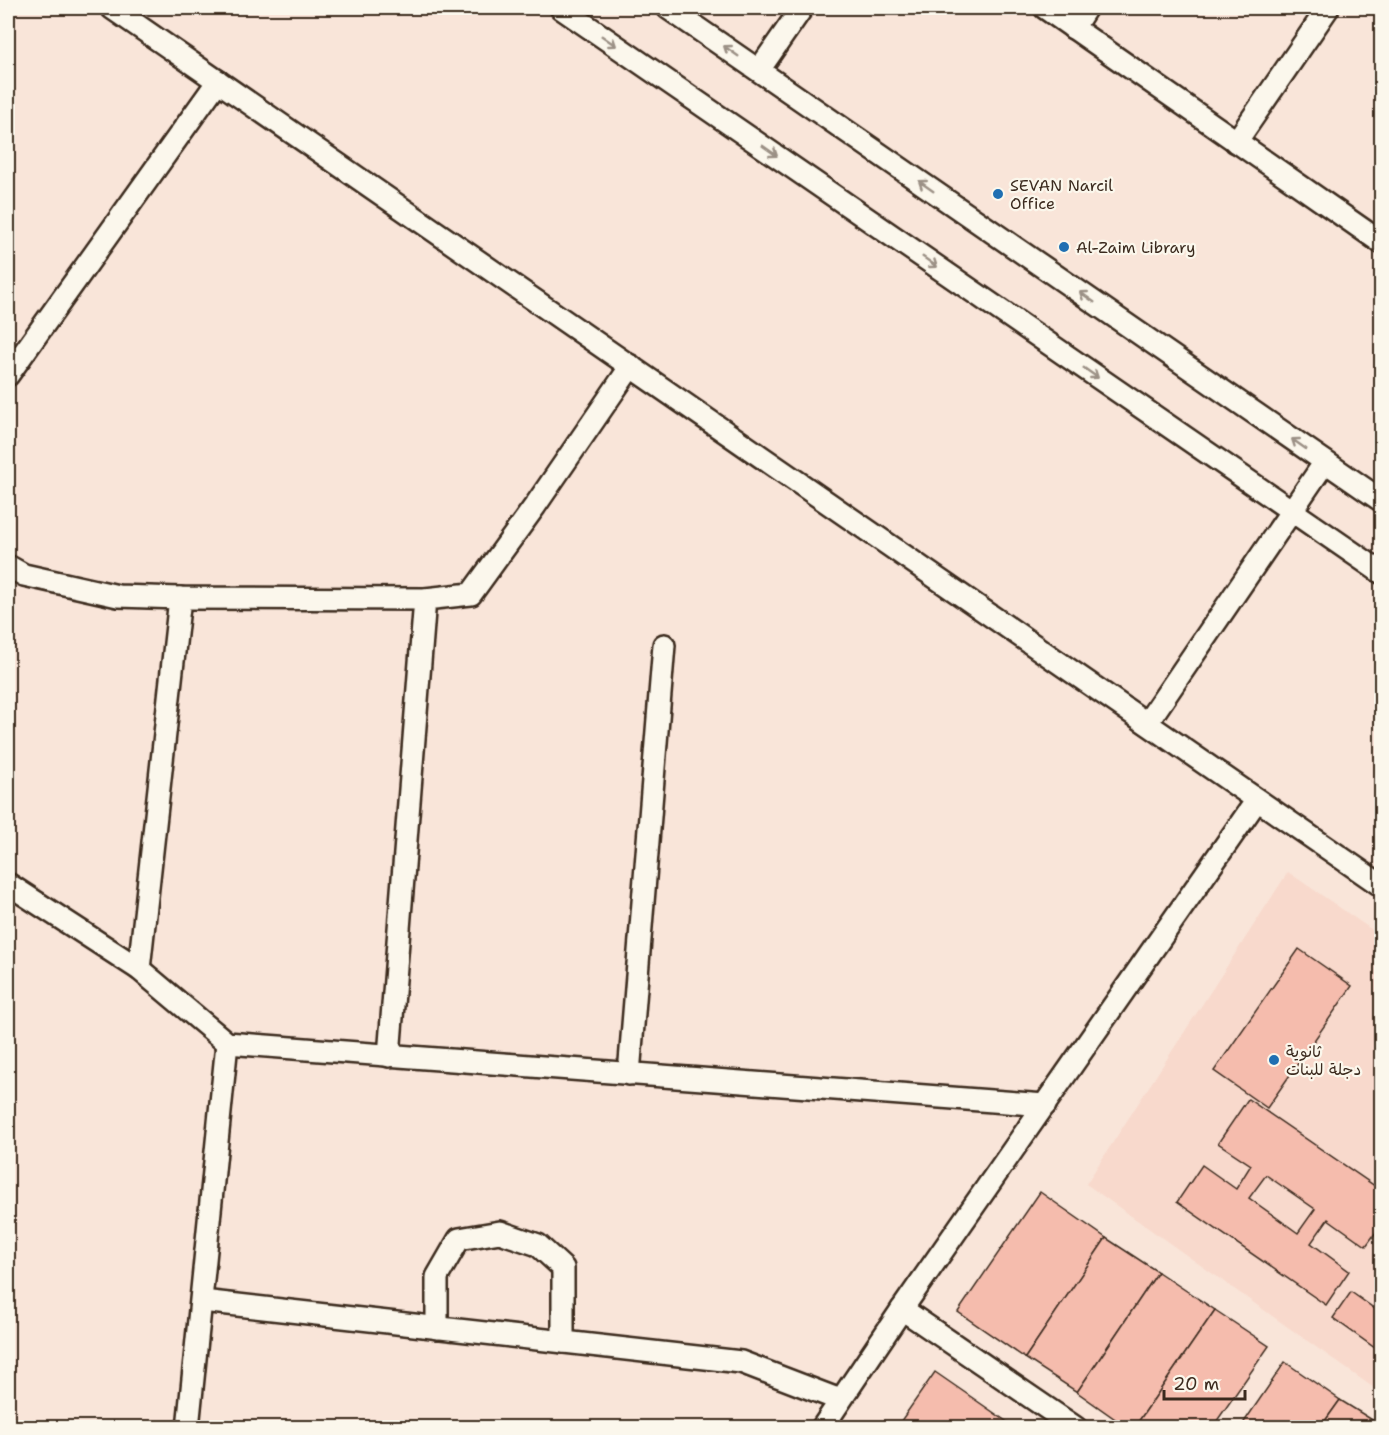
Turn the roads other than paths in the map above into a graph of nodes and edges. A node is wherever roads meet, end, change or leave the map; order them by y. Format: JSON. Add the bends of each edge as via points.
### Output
{"nodes":[{"id":1,"x":112,"y":8,"type":"edge"},
{"id":2,"x":561,"y":8,"type":"edge"},
{"id":3,"x":668,"y":8,"type":"edge"},
{"id":4,"x":802,"y":8,"type":"edge"},
{"id":5,"x":1045,"y":8,"type":"edge"},
{"id":6,"x":1086,"y":8,"type":"edge"},
{"id":7,"x":1328,"y":8,"type":"edge"},
{"id":8,"x":1074,"y":28,"type":"junction"},
{"id":9,"x":759,"y":70,"type":"junction"},
{"id":10,"x":218,"y":81,"type":"junction"},
{"id":11,"x":1236,"y":142,"type":"junction"},
{"id":12,"x":1382,"y":243,"type":"edge"},
{"id":13,"x":632,"y":366,"type":"junction"},
{"id":14,"x":8,"y":375,"type":"edge"},
{"id":15,"x":1325,"y":462,"type":"junction"},
{"id":16,"x":1382,"y":501,"type":"edge"},
{"id":17,"x":1291,"y":510,"type":"junction"},
{"id":18,"x":8,"y":566,"type":"edge"},
{"id":19,"x":1382,"y":573,"type":"edge"},
{"id":20,"x":180,"y":598,"type":"junction"},
{"id":21,"x":425,"y":598,"type":"junction"},
{"id":22,"x":664,"y":645,"type":"dead end"},
{"id":23,"x":1147,"y":723,"type":"junction"},
{"id":24,"x":1257,"y":800,"type":"junction"},
{"id":25,"x":8,"y":884,"type":"edge"},
{"id":26,"x":1382,"y":886,"type":"edge"},
{"id":27,"x":139,"y":969,"type":"junction"},
{"id":28,"x":227,"y":1043,"type":"junction"},
{"id":29,"x":389,"y":1056,"type":"junction"},
{"id":30,"x":629,"y":1074,"type":"junction"},
{"id":31,"x":1045,"y":1106,"type":"junction"},
{"id":32,"x":202,"y":1301,"type":"junction"},
{"id":33,"x":902,"y":1309,"type":"junction"},
{"id":34,"x":437,"y":1328,"type":"junction"},
{"id":35,"x":563,"y":1342,"type":"junction"},
{"id":36,"x":840,"y":1400,"type":"junction"},
{"id":37,"x":188,"y":1428,"type":"edge"},
{"id":38,"x":822,"y":1428,"type":"edge"},
{"id":39,"x":1076,"y":1428,"type":"edge"}],
"edges":[{"from":1,"to":10,"type":"street"},
{"from":2,"to":17,"type":"street","one_way":true},
{"from":9,"to":3,"type":"street","one_way":true},
{"from":4,"to":9,"type":"street"},
{"from":5,"to":8,"type":"street"},
{"from":6,"to":8,"type":"street"},
{"from":7,"to":11,"type":"street"},
{"from":8,"to":11,"type":"street"},
{"from":15,"to":9,"type":"street","one_way":true},
{"from":10,"to":13,"type":"street"},
{"from":10,"to":14,"type":"street"},
{"from":11,"to":12,"type":"street"},
{"from":13,"to":21,"type":"street","via":[[471,594]]},
{"from":13,"to":23,"type":"street"},
{"from":15,"to":16,"type":"street"},
{"from":15,"to":17,"type":"street"},
{"from":17,"to":19,"type":"street"},
{"from":17,"to":23,"type":"street"},
{"from":18,"to":20,"type":"street","via":[[24,575],[118,596]]},
{"from":20,"to":21,"type":"street"},
{"from":20,"to":27,"type":"street"},
{"from":21,"to":29,"type":"street"},
{"from":22,"to":30,"type":"street"},
{"from":23,"to":24,"type":"street"},
{"from":24,"to":26,"type":"street"},
{"from":24,"to":31,"type":"street"},
{"from":25,"to":27,"type":"street"},
{"from":27,"to":28,"type":"street"},
{"from":28,"to":29,"type":"street"},
{"from":28,"to":32,"type":"street"},
{"from":29,"to":30,"type":"street"},
{"from":30,"to":31,"type":"street"},
{"from":31,"to":33,"type":"street"},
{"from":32,"to":34,"type":"street"},
{"from":32,"to":37,"type":"street"},
{"from":33,"to":36,"type":"street"},
{"from":33,"to":39,"type":"street"},
{"from":34,"to":35,"type":"street"},
{"from":34,"to":35,"type":"street","via":[[437,1277],[459,1239],[500,1232],[538,1245],[563,1268]]},
{"from":35,"to":36,"type":"street","via":[[741,1362]]},
{"from":36,"to":38,"type":"street"}]}
